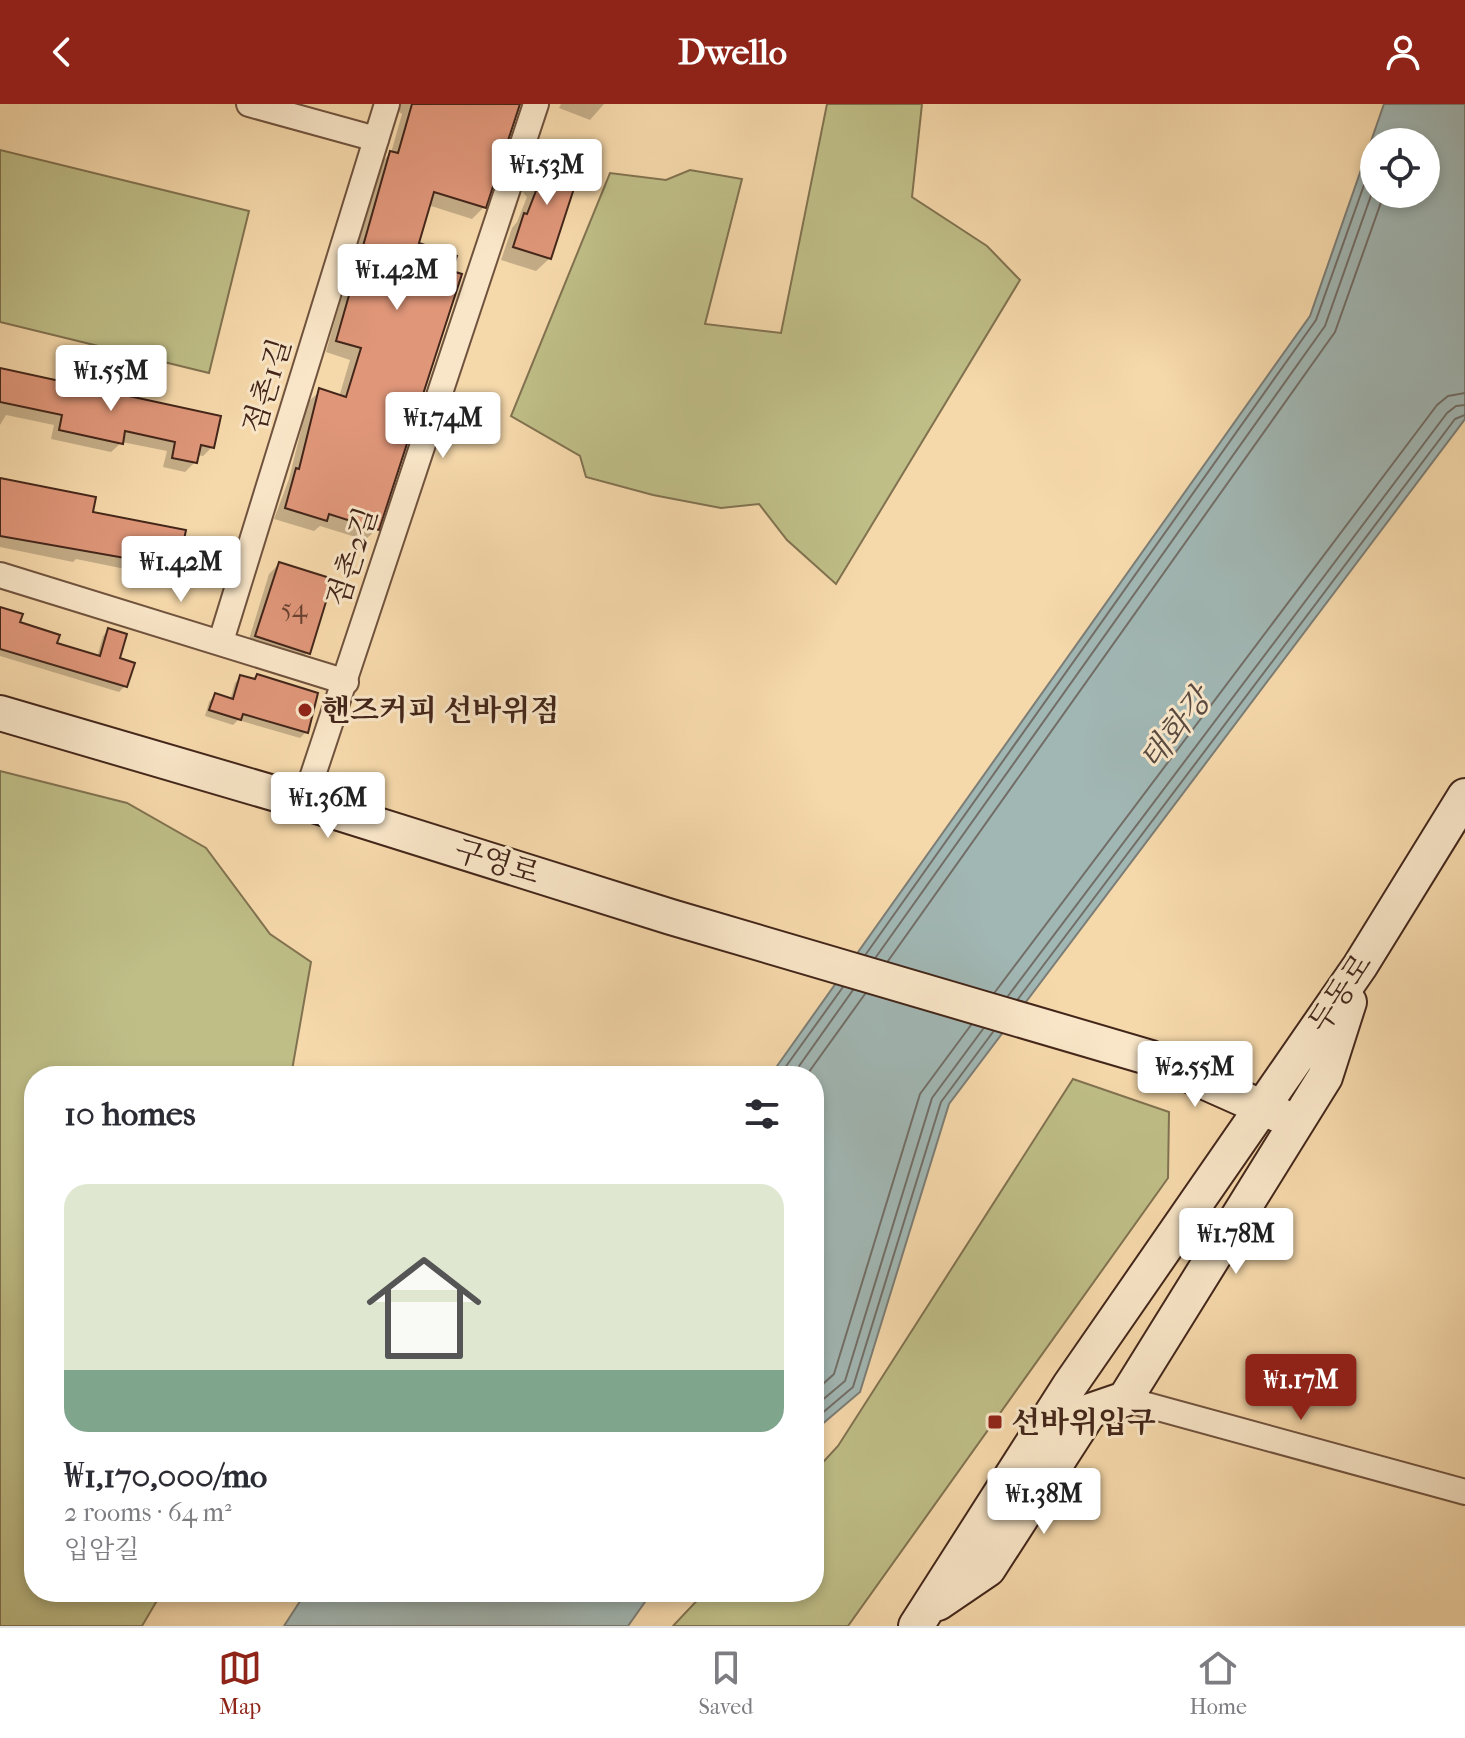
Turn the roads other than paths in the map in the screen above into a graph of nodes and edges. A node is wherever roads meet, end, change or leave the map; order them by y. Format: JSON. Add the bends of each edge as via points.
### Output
{"nodes":[{"id":1,"x":249,"y":104,"type":"edge"},
{"id":2,"x":387,"y":104,"type":"edge"},
{"id":3,"x":536,"y":104,"type":"edge"},
{"id":4,"x":376,"y":139,"type":"junction"},
{"id":5,"x":0,"y":575,"type":"edge"},
{"id":6,"x":221,"y":641,"type":"junction"},
{"id":7,"x":346,"y":682,"type":"junction"},
{"id":8,"x":0,"y":713,"type":"edge"},
{"id":9,"x":1465,"y":796,"type":"edge"},
{"id":10,"x":304,"y":802,"type":"junction"},
{"id":11,"x":1360,"y":966,"type":"junction"},
{"id":12,"x":1262,"y":1108,"type":"junction"},
{"id":13,"x":1295,"y":1122,"type":"junction"},
{"id":14,"x":1125,"y":1399,"type":"junction"},
{"id":15,"x":1465,"y":1492,"type":"edge"},
{"id":16,"x":920,"y":1619,"type":"edge"}],
"edges":[{"from":1,"to":4,"type":"street"},
{"from":2,"to":4,"type":"street","name":"점촌1길"},
{"from":3,"to":7,"type":"street","name":"점촌2길"},
{"from":4,"to":6,"type":"street","name":"점촌1길"},
{"from":5,"to":6,"type":"street"},
{"from":6,"to":7,"type":"street"},
{"from":7,"to":10,"type":"street","name":"점촌2길"},
{"from":8,"to":10,"type":"main road","name":"구영로"},
{"from":9,"to":11,"type":"main road","name":"두동로"},
{"from":10,"to":12,"type":"main road","name":"구영로","via":[[1151,1058]]},
{"from":11,"to":12,"type":"main road","name":"두동로"},
{"from":11,"to":13,"type":"main road","via":[[1325,1077]]},
{"from":12,"to":13,"type":"main road"},
{"from":12,"to":16,"type":"main road","name":"두동로","via":[[1070,1385]]},
{"from":13,"to":14,"type":"main road"},
{"from":14,"to":15,"type":"street"},
{"from":14,"to":16,"type":"main road","via":[[1090,1411],[988,1569]]}]}
